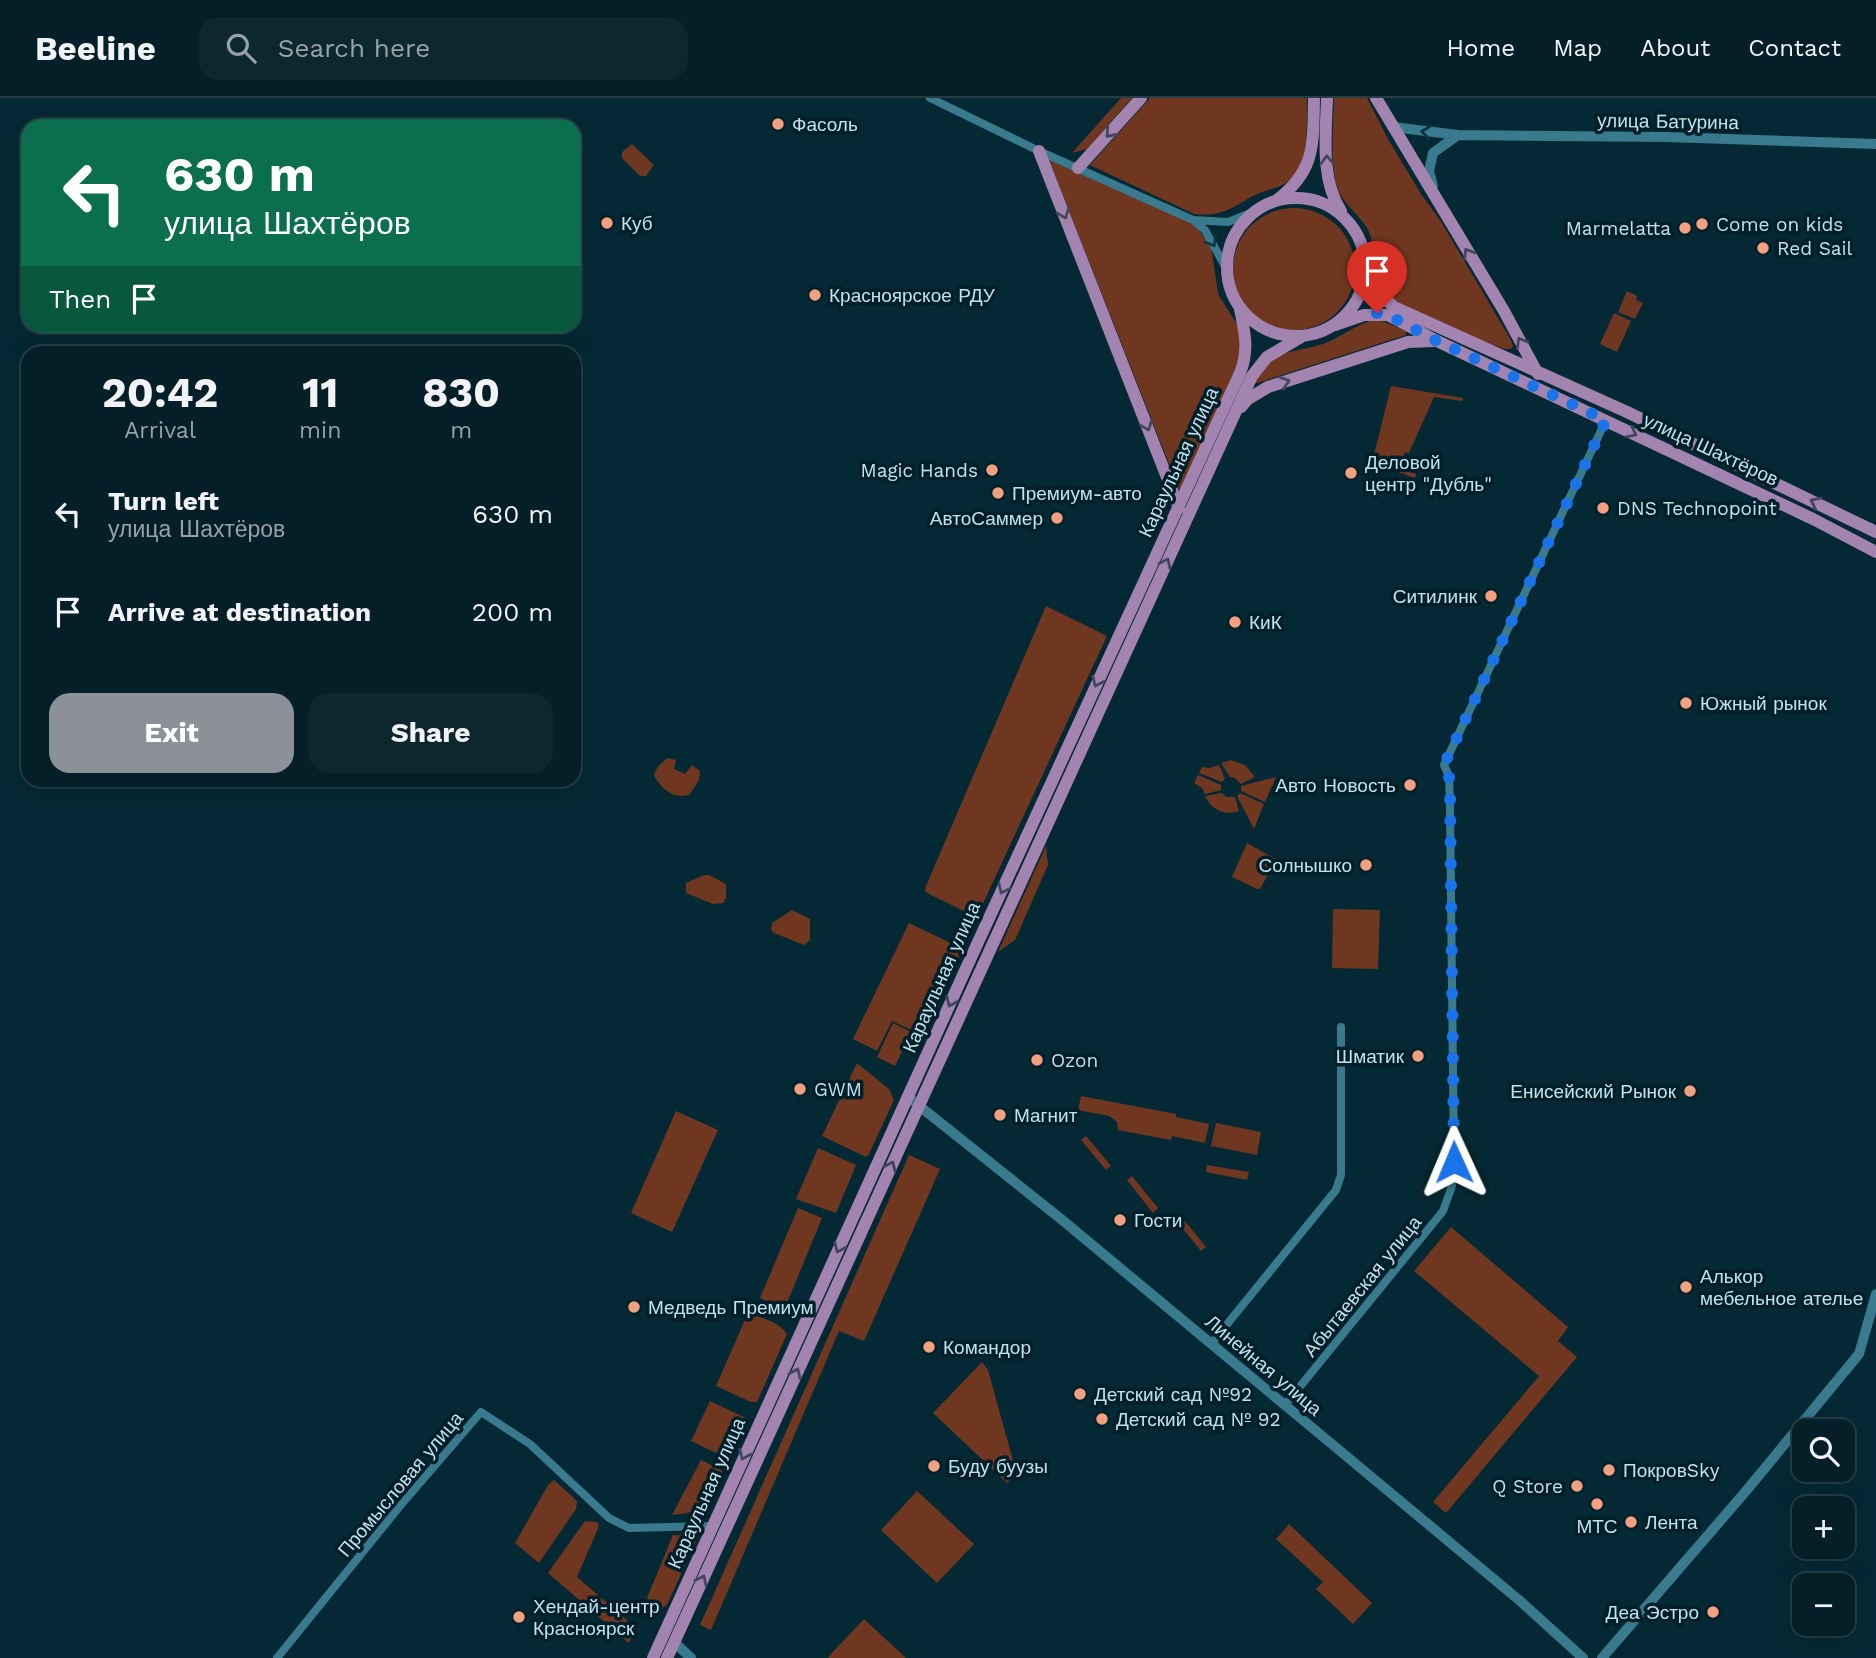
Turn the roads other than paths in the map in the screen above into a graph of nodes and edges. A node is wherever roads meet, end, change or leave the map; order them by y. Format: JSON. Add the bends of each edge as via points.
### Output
{"nodes":[{"id":1,"x":930,"y":98,"type":"edge"},
{"id":2,"x":1141,"y":98,"type":"edge"},
{"id":3,"x":1314,"y":98,"type":"edge"},
{"id":4,"x":1327,"y":98,"type":"edge"},
{"id":5,"x":1376,"y":98,"type":"edge"},
{"id":6,"x":1393,"y":127,"type":"junction"},
{"id":7,"x":1458,"y":135,"type":"junction"},
{"id":8,"x":1876,"y":144,"type":"edge"},
{"id":9,"x":1039,"y":151,"type":"junction"},
{"id":10,"x":1078,"y":168,"type":"junction"},
{"id":11,"x":1277,"y":200,"type":"junction"},
{"id":12,"x":1441,"y":208,"type":"junction"},
{"id":13,"x":1253,"y":212,"type":"junction"},
{"id":14,"x":1345,"y":217,"type":"junction"},
{"id":15,"x":1193,"y":220,"type":"junction"},
{"id":16,"x":1226,"y":268,"type":"junction"},
{"id":17,"x":1365,"y":270,"type":"junction"},
{"id":18,"x":1240,"y":309,"type":"junction"},
{"id":19,"x":1335,"y":325,"type":"junction"},
{"id":20,"x":1301,"y":337,"type":"junction"},
{"id":21,"x":1437,"y":341,"type":"junction"},
{"id":22,"x":1538,"y":373,"type":"junction"},
{"id":23,"x":1606,"y":420,"type":"junction"},
{"id":24,"x":1232,"y":421,"type":"junction"},
{"id":25,"x":1179,"y":508,"type":"junction"},
{"id":26,"x":1876,"y":532,"type":"edge"},
{"id":27,"x":1876,"y":552,"type":"edge"},
{"id":28,"x":1341,"y":1027,"type":"dead end"},
{"id":29,"x":914,"y":1101,"type":"junction"},
{"id":30,"x":1876,"y":1294,"type":"edge"},
{"id":31,"x":1211,"y":1344,"type":"junction"},
{"id":32,"x":1285,"y":1405,"type":"junction"},
{"id":33,"x":712,"y":1526,"type":"junction"},
{"id":34,"x":668,"y":1640,"type":"junction"},
{"id":35,"x":276,"y":1658,"type":"edge"},
{"id":36,"x":653,"y":1658,"type":"edge"},
{"id":37,"x":667,"y":1658,"type":"edge"},
{"id":38,"x":691,"y":1658,"type":"edge"},
{"id":39,"x":1583,"y":1658,"type":"edge"},
{"id":40,"x":1602,"y":1658,"type":"edge"}],
"edges":[{"from":1,"to":9,"type":"street"},
{"from":2,"to":10,"type":"main road","one_way":true},
{"from":3,"to":11,"type":"main road","via":[[1314,140],[1307,169]]},
{"from":14,"to":4,"type":"main road","one_way":true,"via":[[1335,202],[1327,169]]},
{"from":5,"to":6,"type":"main road"},
{"from":7,"to":6,"type":"street","name":"улица Батурина","one_way":true},
{"from":6,"to":12,"type":"main road"},
{"from":7,"to":8,"type":"street","name":"улица Батурина"},
{"from":7,"to":12,"type":"street","via":[[1440,146],[1430,161],[1430,179]]},
{"from":9,"to":10,"type":"street"},
{"from":9,"to":25,"type":"main road","one_way":true},
{"from":10,"to":15,"type":"street"},
{"from":11,"to":13,"type":"main road"},
{"from":11,"to":14,"type":"main road","via":[[1313,200]]},
{"from":22,"to":12,"type":"main road","one_way":true},
{"from":13,"to":15,"type":"street","via":[[1228,222]]},
{"from":13,"to":16,"type":"main road","via":[[1233,237]]},
{"from":14,"to":17,"type":"main road","via":[[1364,251]]},
{"from":15,"to":16,"type":"street","one_way":true,"via":[[1205,230]]},
{"from":16,"to":18,"type":"main road"},
{"from":17,"to":19,"type":"main road","via":[[1357,301]]},
{"from":17,"to":22,"type":"main road","name":"улица Шахтёров","via":[[1370,285],[1394,307]]},
{"from":18,"to":20,"type":"main road","via":[[1267,331]]},
{"from":18,"to":25,"type":"main road","name":"Караульная улица","via":[[1246,360]]},
{"from":19,"to":20,"type":"main road"},
{"from":19,"to":21,"type":"main road","name":"улица Шахтёров","via":[[1364,315],[1388,315]]},
{"from":20,"to":24,"type":"main road","name":"Караульная улица","via":[[1259,366]]},
{"from":21,"to":23,"type":"main road","name":"улица Шахтёров"},
{"from":24,"to":21,"type":"main road","one_way":true,"via":[[1248,399],[1269,387],[1408,342]]},
{"from":26,"to":22,"type":"main road","name":"улица Шахтёров","one_way":true},
{"from":23,"to":27,"type":"main road","name":"улица Шахтёров","one_way":true},
{"from":23,"to":32,"type":"street","name":"Абытаевская улица","via":[[1444,765],[1450,806],[1452,1186],[1443,1211]]},
{"from":29,"to":24,"type":"main road","name":"Караульная улица","one_way":true},
{"from":25,"to":29,"type":"main road","name":"Караульная улица","one_way":true,"via":[[1083,713]]},
{"from":28,"to":31,"type":"street","via":[[1341,1175],[1336,1190]]},
{"from":29,"to":31,"type":"street","name":"Линейная улица"},
{"from":29,"to":33,"type":"main road","name":"Караульная улица","one_way":true},
{"from":34,"to":29,"type":"main road","name":"Караульная улица","one_way":true},
{"from":30,"to":40,"type":"street","via":[[1859,1354]]},
{"from":31,"to":32,"type":"street","name":"Линейная улица"},
{"from":32,"to":39,"type":"street","name":"Линейная улица"},
{"from":33,"to":34,"type":"main road","name":"Караульная улица"},
{"from":33,"to":35,"type":"street","name":"Промысловая улица","via":[[619,1525],[530,1444],[481,1412]]},
{"from":34,"to":36,"type":"main road","name":"Караульная улица"},
{"from":34,"to":37,"type":"main road","name":"Караульная улица"},
{"from":34,"to":38,"type":"main road"}]}
